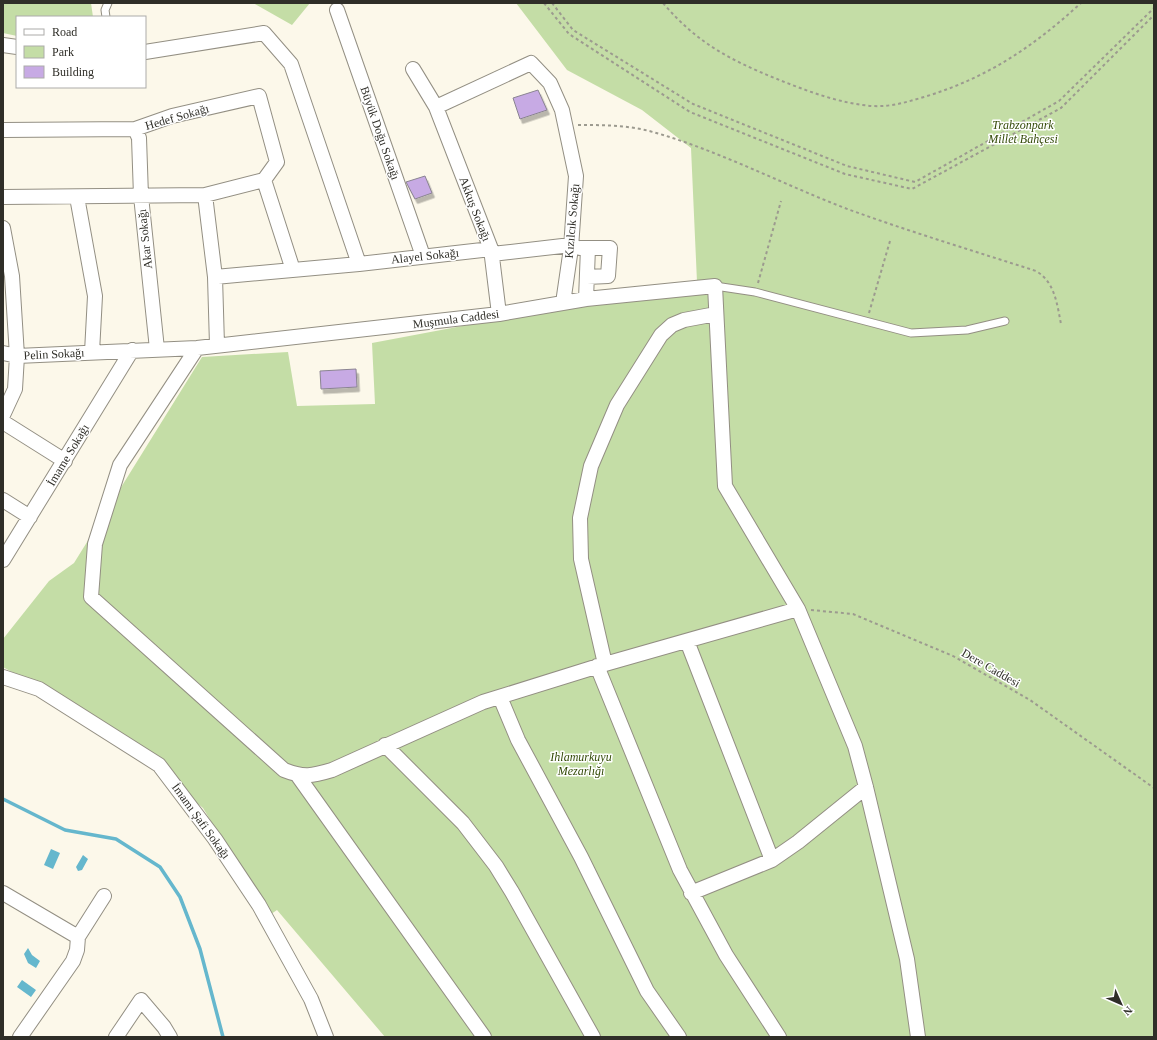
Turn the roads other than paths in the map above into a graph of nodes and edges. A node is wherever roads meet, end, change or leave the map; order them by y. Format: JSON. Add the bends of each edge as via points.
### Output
{"nodes":[{"id":1,"x":108,"y":3,"type":"edge"},
{"id":2,"x":337,"y":10,"type":"dead end"},
{"id":3,"x":106,"y":16,"type":"edge"},
{"id":4,"x":3,"y":45,"type":"edge"},
{"id":5,"x":16,"y":47,"type":"edge"},
{"id":6,"x":146,"y":52,"type":"edge"},
{"id":7,"x":413,"y":69,"type":"dead end"},
{"id":8,"x":436,"y":107,"type":"junction"},
{"id":9,"x":135,"y":129,"type":"junction"},
{"id":10,"x":3,"y":130,"type":"edge"},
{"id":11,"x":264,"y":180,"type":"junction"},
{"id":12,"x":205,"y":195,"type":"junction"},
{"id":13,"x":140,"y":196,"type":"junction"},
{"id":14,"x":3,"y":197,"type":"edge"},
{"id":15,"x":77,"y":197,"type":"junction"},
{"id":16,"x":3,"y":228,"type":"edge"},
{"id":17,"x":571,"y":246,"type":"junction"},
{"id":18,"x":588,"y":248,"type":"junction"},
{"id":19,"x":492,"y":251,"type":"junction"},
{"id":20,"x":423,"y":256,"type":"junction"},
{"id":21,"x":7,"y":264,"type":"edge"},
{"id":22,"x":359,"y":264,"type":"junction"},
{"id":23,"x":293,"y":270,"type":"junction"},
{"id":24,"x":215,"y":277,"type":"junction"},
{"id":25,"x":587,"y":277,"type":"junction"},
{"id":26,"x":715,"y":286,"type":"junction"},
{"id":27,"x":586,"y":299,"type":"junction"},
{"id":28,"x":563,"y":303,"type":"junction"},
{"id":29,"x":499,"y":314,"type":"junction"},
{"id":30,"x":716,"y":314,"type":"junction"},
{"id":31,"x":1005,"y":322,"type":"dead end"},
{"id":32,"x":217,"y":345,"type":"junction"},
{"id":33,"x":196,"y":348,"type":"junction"},
{"id":34,"x":157,"y":349,"type":"junction"},
{"id":35,"x":132,"y":350,"type":"junction"},
{"id":36,"x":92,"y":352,"type":"junction"},
{"id":37,"x":3,"y":353,"type":"edge"},
{"id":38,"x":18,"y":356,"type":"junction"},
{"id":39,"x":3,"y":415,"type":"edge"},
{"id":40,"x":3,"y":422,"type":"edge"},
{"id":41,"x":65,"y":461,"type":"junction"},
{"id":42,"x":3,"y":500,"type":"edge"},
{"id":43,"x":30,"y":517,"type":"junction"},
{"id":44,"x":3,"y":560,"type":"edge"},
{"id":45,"x":798,"y":610,"type":"junction"},
{"id":46,"x":686,"y":641,"type":"junction"},
{"id":47,"x":601,"y":665,"type":"junction"},
{"id":48,"x":3,"y":677,"type":"edge"},
{"id":49,"x":500,"y":697,"type":"junction"},
{"id":50,"x":385,"y":746,"type":"junction"},
{"id":51,"x":298,"y":776,"type":"junction"},
{"id":52,"x":866,"y":787,"type":"junction"},
{"id":53,"x":772,"y":860,"type":"junction"},
{"id":54,"x":3,"y":893,"type":"edge"},
{"id":55,"x":691,"y":893,"type":"junction"},
{"id":56,"x":104,"y":896,"type":"dead end"},
{"id":57,"x":78,"y":937,"type":"junction"},
{"id":58,"x":20,"y":1037,"type":"edge"},
{"id":59,"x":116,"y":1037,"type":"edge"},
{"id":60,"x":170,"y":1037,"type":"edge"},
{"id":61,"x":326,"y":1037,"type":"edge"},
{"id":62,"x":484,"y":1037,"type":"edge"},
{"id":63,"x":592,"y":1037,"type":"edge"},
{"id":64,"x":679,"y":1037,"type":"edge"},
{"id":65,"x":779,"y":1037,"type":"edge"},
{"id":66,"x":918,"y":1037,"type":"edge"}],
"edges":[{"from":1,"to":3,"type":"lane"},
{"from":2,"to":20,"type":"street","name":"Büyük Doğu Sokağı"},
{"from":4,"to":5,"type":"street"},
{"from":6,"to":22,"type":"street","via":[[264,33],[291,64]]},
{"from":7,"to":8,"type":"street","name":"Akkuş Sokağı"},
{"from":8,"to":17,"type":"street","name":"Kızılcık Sokağı","via":[[531,63],[550,83],[562,110],[576,176]]},
{"from":8,"to":19,"type":"street","name":"Akkuş Sokağı"},
{"from":9,"to":10,"type":"street","name":"Hedef Sokağı"},
{"from":9,"to":11,"type":"street","name":"Hedef Sokağı","via":[[172,116],[259,96],[277,162]]},
{"from":9,"to":13,"type":"street","name":"Akar Sokağı","via":[[139,138]]},
{"from":11,"to":12,"type":"street"},
{"from":11,"to":23,"type":"street"},
{"from":12,"to":13,"type":"street"},
{"from":12,"to":24,"type":"street"},
{"from":13,"to":15,"type":"street"},
{"from":13,"to":34,"type":"street","name":"Akar Sokağı"},
{"from":14,"to":15,"type":"street"},
{"from":15,"to":36,"type":"street","via":[[95,296]]},
{"from":16,"to":21,"type":"street","name":"Pelin Sokağı"},
{"from":17,"to":18,"type":"street","name":"Alayel Sokağı"},
{"from":17,"to":19,"type":"street","name":"Alayel Sokağı"},
{"from":17,"to":28,"type":"street","name":"Kızılcık Sokağı"},
{"from":18,"to":25,"type":"street"},
{"from":18,"to":25,"type":"street","name":"Kızılcık Sokağı","via":[[610,248],[608,276]]},
{"from":19,"to":20,"type":"street","name":"Alayel Sokağı"},
{"from":19,"to":29,"type":"street","name":"Akkuş Sokağı"},
{"from":20,"to":22,"type":"street","name":"Alayel Sokağı"},
{"from":21,"to":38,"type":"street","name":"Pelin Sokağı"},
{"from":22,"to":23,"type":"street","name":"Alayel Sokağı"},
{"from":23,"to":24,"type":"street","name":"Alayel Sokağı"},
{"from":24,"to":32,"type":"street"},
{"from":25,"to":27,"type":"street"},
{"from":26,"to":27,"type":"street","name":"Muşmula Caddesi"},
{"from":26,"to":30,"type":"street"},
{"from":26,"to":31,"type":"lane","via":[[755,292],[911,333],[967,330]]},
{"from":27,"to":28,"type":"street","name":"Muşmula Caddesi"},
{"from":28,"to":29,"type":"street","name":"Muşmula Caddesi"},
{"from":29,"to":32,"type":"street","name":"Muşmula Caddesi"},
{"from":30,"to":45,"type":"street","via":[[725,486]]},
{"from":30,"to":47,"type":"street","via":[[684,320],[672,325],[661,335],[617,405],[591,466],[580,518],[581,559]]},
{"from":32,"to":33,"type":"street","name":"Muşmula Caddesi"},
{"from":33,"to":34,"type":"street","name":"Pelin Sokağı"},
{"from":33,"to":51,"type":"street","via":[[120,465],[95,544],[91,597],[284,770]]},
{"from":34,"to":35,"type":"street","name":"Pelin Sokağı"},
{"from":35,"to":36,"type":"street","name":"Pelin Sokağı"},
{"from":35,"to":41,"type":"street","name":"İmame Sokağı"},
{"from":36,"to":38,"type":"street","name":"Pelin Sokağı"},
{"from":37,"to":38,"type":"street"},
{"from":38,"to":39,"type":"street","via":[[15,389]]},
{"from":40,"to":41,"type":"street"},
{"from":41,"to":43,"type":"street","name":"İmame Sokağı"},
{"from":42,"to":43,"type":"street"},
{"from":43,"to":44,"type":"street","name":"İmame Sokağı"},
{"from":45,"to":46,"type":"street"},
{"from":45,"to":52,"type":"street","via":[[855,746]]},
{"from":46,"to":47,"type":"street"},
{"from":46,"to":53,"type":"street"},
{"from":47,"to":49,"type":"street"},
{"from":47,"to":55,"type":"street"},
{"from":48,"to":61,"type":"street","name":"İmamı Şafi Sokağı","via":[[39,689],[159,765],[215,839],[259,905],[311,999]]},
{"from":49,"to":50,"type":"street"},
{"from":49,"to":64,"type":"street","via":[[518,740],[581,857],[647,991]]},
{"from":50,"to":51,"type":"street","via":[[332,770],[311,776]]},
{"from":50,"to":63,"type":"street","via":[[463,823],[496,866]]},
{"from":51,"to":62,"type":"street"},
{"from":52,"to":53,"type":"street"},
{"from":52,"to":66,"type":"street","via":[[907,959]]},
{"from":53,"to":55,"type":"street"},
{"from":54,"to":57,"type":"street"},
{"from":55,"to":65,"type":"street","via":[[726,955]]},
{"from":56,"to":57,"type":"street"},
{"from":57,"to":58,"type":"street","via":[[73,961]]},
{"from":59,"to":60,"type":"street","via":[[141,1000]]}]}
